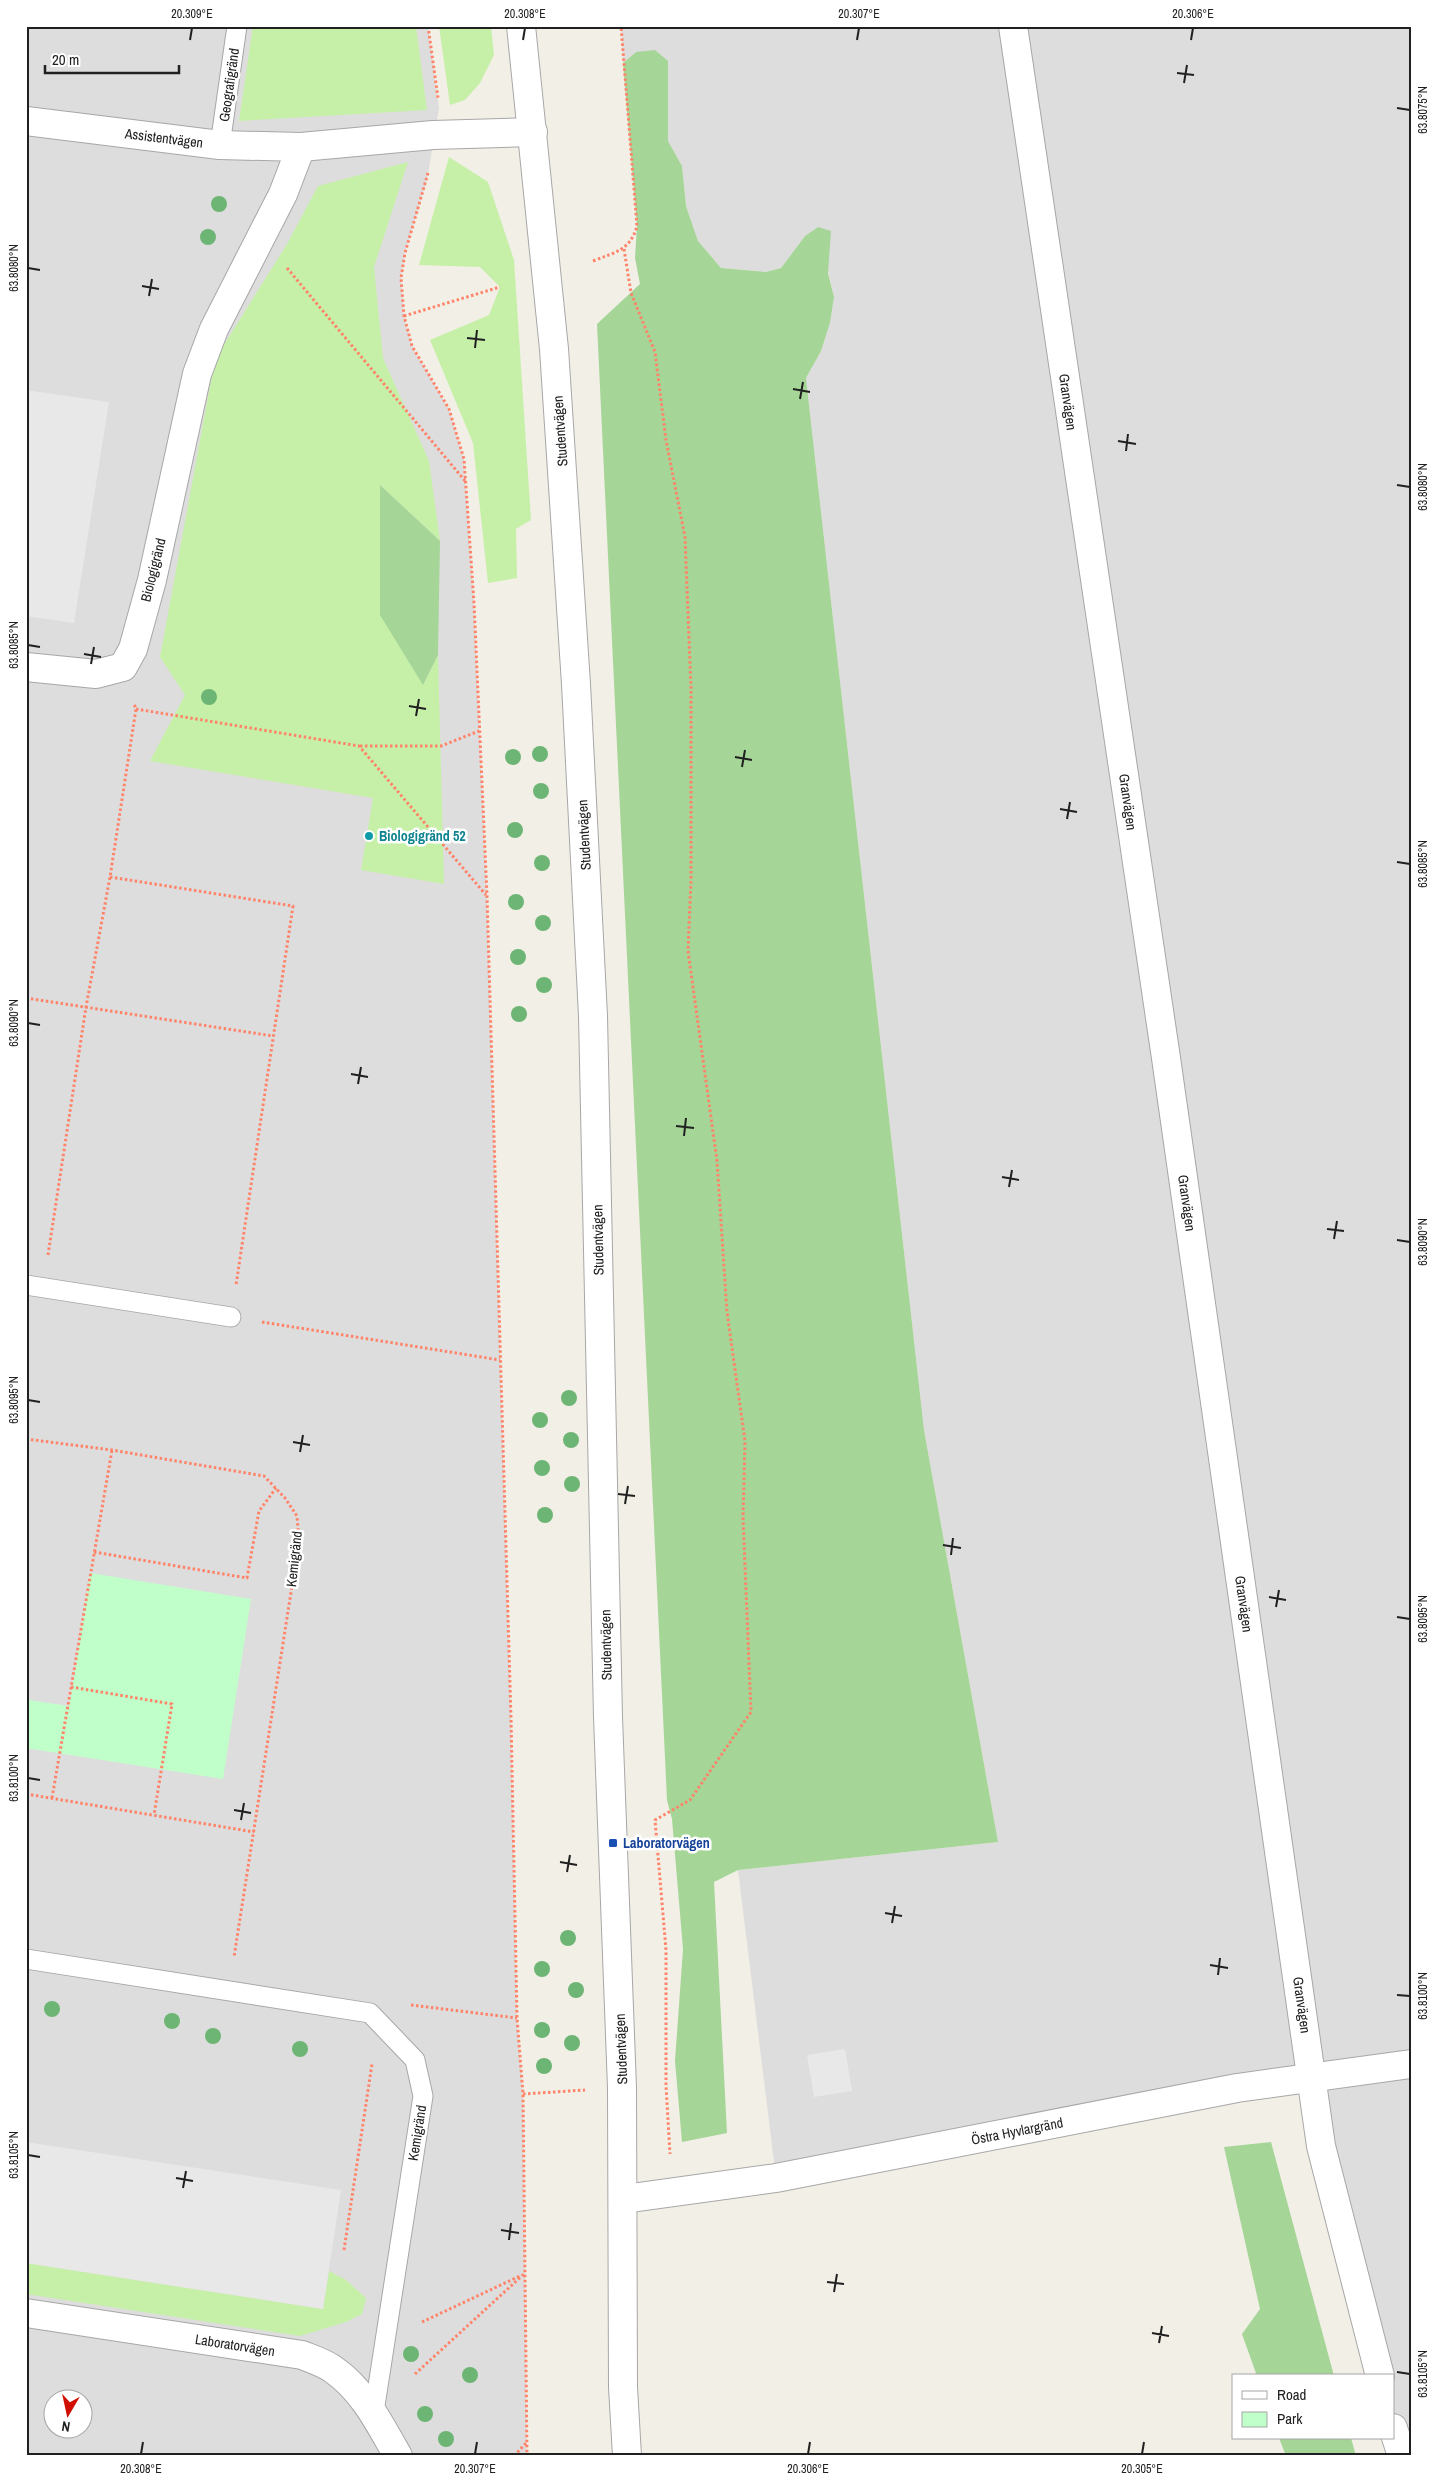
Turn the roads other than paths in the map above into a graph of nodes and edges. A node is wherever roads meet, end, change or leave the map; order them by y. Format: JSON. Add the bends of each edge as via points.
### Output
{"nodes":[{"id":1,"x":238,"y":26,"type":"edge"},
{"id":2,"x":521,"y":26,"type":"edge"},
{"id":3,"x":1012,"y":26,"type":"edge"},
{"id":4,"x":26,"y":121,"type":"edge"},
{"id":5,"x":532,"y":132,"type":"junction"},
{"id":6,"x":220,"y":145,"type":"junction"},
{"id":7,"x":301,"y":147,"type":"junction"},
{"id":8,"x":26,"y":667,"type":"edge"},
{"id":9,"x":35,"y":1286,"type":"edge"},
{"id":10,"x":231,"y":1317,"type":"road end"},
{"id":11,"x":26,"y":1959,"type":"edge"},
{"id":12,"x":1411,"y":2064,"type":"edge"},
{"id":13,"x":1311,"y":2077,"type":"junction"},
{"id":14,"x":624,"y":2199,"type":"junction"},
{"id":15,"x":26,"y":2313,"type":"edge"},
{"id":16,"x":1379,"y":2374,"type":"edge"},
{"id":17,"x":374,"y":2412,"type":"junction"},
{"id":18,"x":1394,"y":2431,"type":"edge"},
{"id":19,"x":398,"y":2456,"type":"edge"},
{"id":20,"x":627,"y":2456,"type":"edge"},
{"id":21,"x":1402,"y":2456,"type":"edge"}],
"edges":[{"from":1,"to":6,"type":"lane","name":"Geografigränd"},
{"from":2,"to":5,"type":"street","name":"Studentvägen"},
{"from":3,"to":13,"type":"street","name":"Granvägen","via":[[1166,1058]]},
{"from":4,"to":6,"type":"street","name":"Assistentvägen"},
{"from":5,"to":7,"type":"street","name":"Assistentvägen","via":[[433,135]]},
{"from":5,"to":14,"type":"street","name":"Studentvägen","via":[[554,349],[593,1016],[608,1717]]},
{"from":6,"to":7,"type":"street","name":"Assistentvägen"},
{"from":7,"to":8,"type":"street","name":"Biologigränd","via":[[283,194],[214,328],[197,374],[152,580],[133,648],[123,667],[96,674]]},
{"from":9,"to":10,"type":"lane"},
{"from":11,"to":17,"type":"lane","name":"Kemigränd","via":[[370,2013],[415,2060],[423,2096]]},
{"from":12,"to":13,"type":"street","name":"Östra Hyvlargränd"},
{"from":13,"to":14,"type":"street","name":"Östra Hyvlargränd","via":[[1237,2088],[776,2178]]},
{"from":13,"to":16,"type":"street","name":"Granvägen","via":[[1321,2146]]},
{"from":14,"to":20,"type":"street","name":"Studentvägen"},
{"from":15,"to":17,"type":"street","name":"Laboratorvägen","via":[[302,2355],[333,2370]]},
{"from":17,"to":19,"type":"street","name":"Laboratorvägen"},
{"from":18,"to":21,"type":"street"}]}
